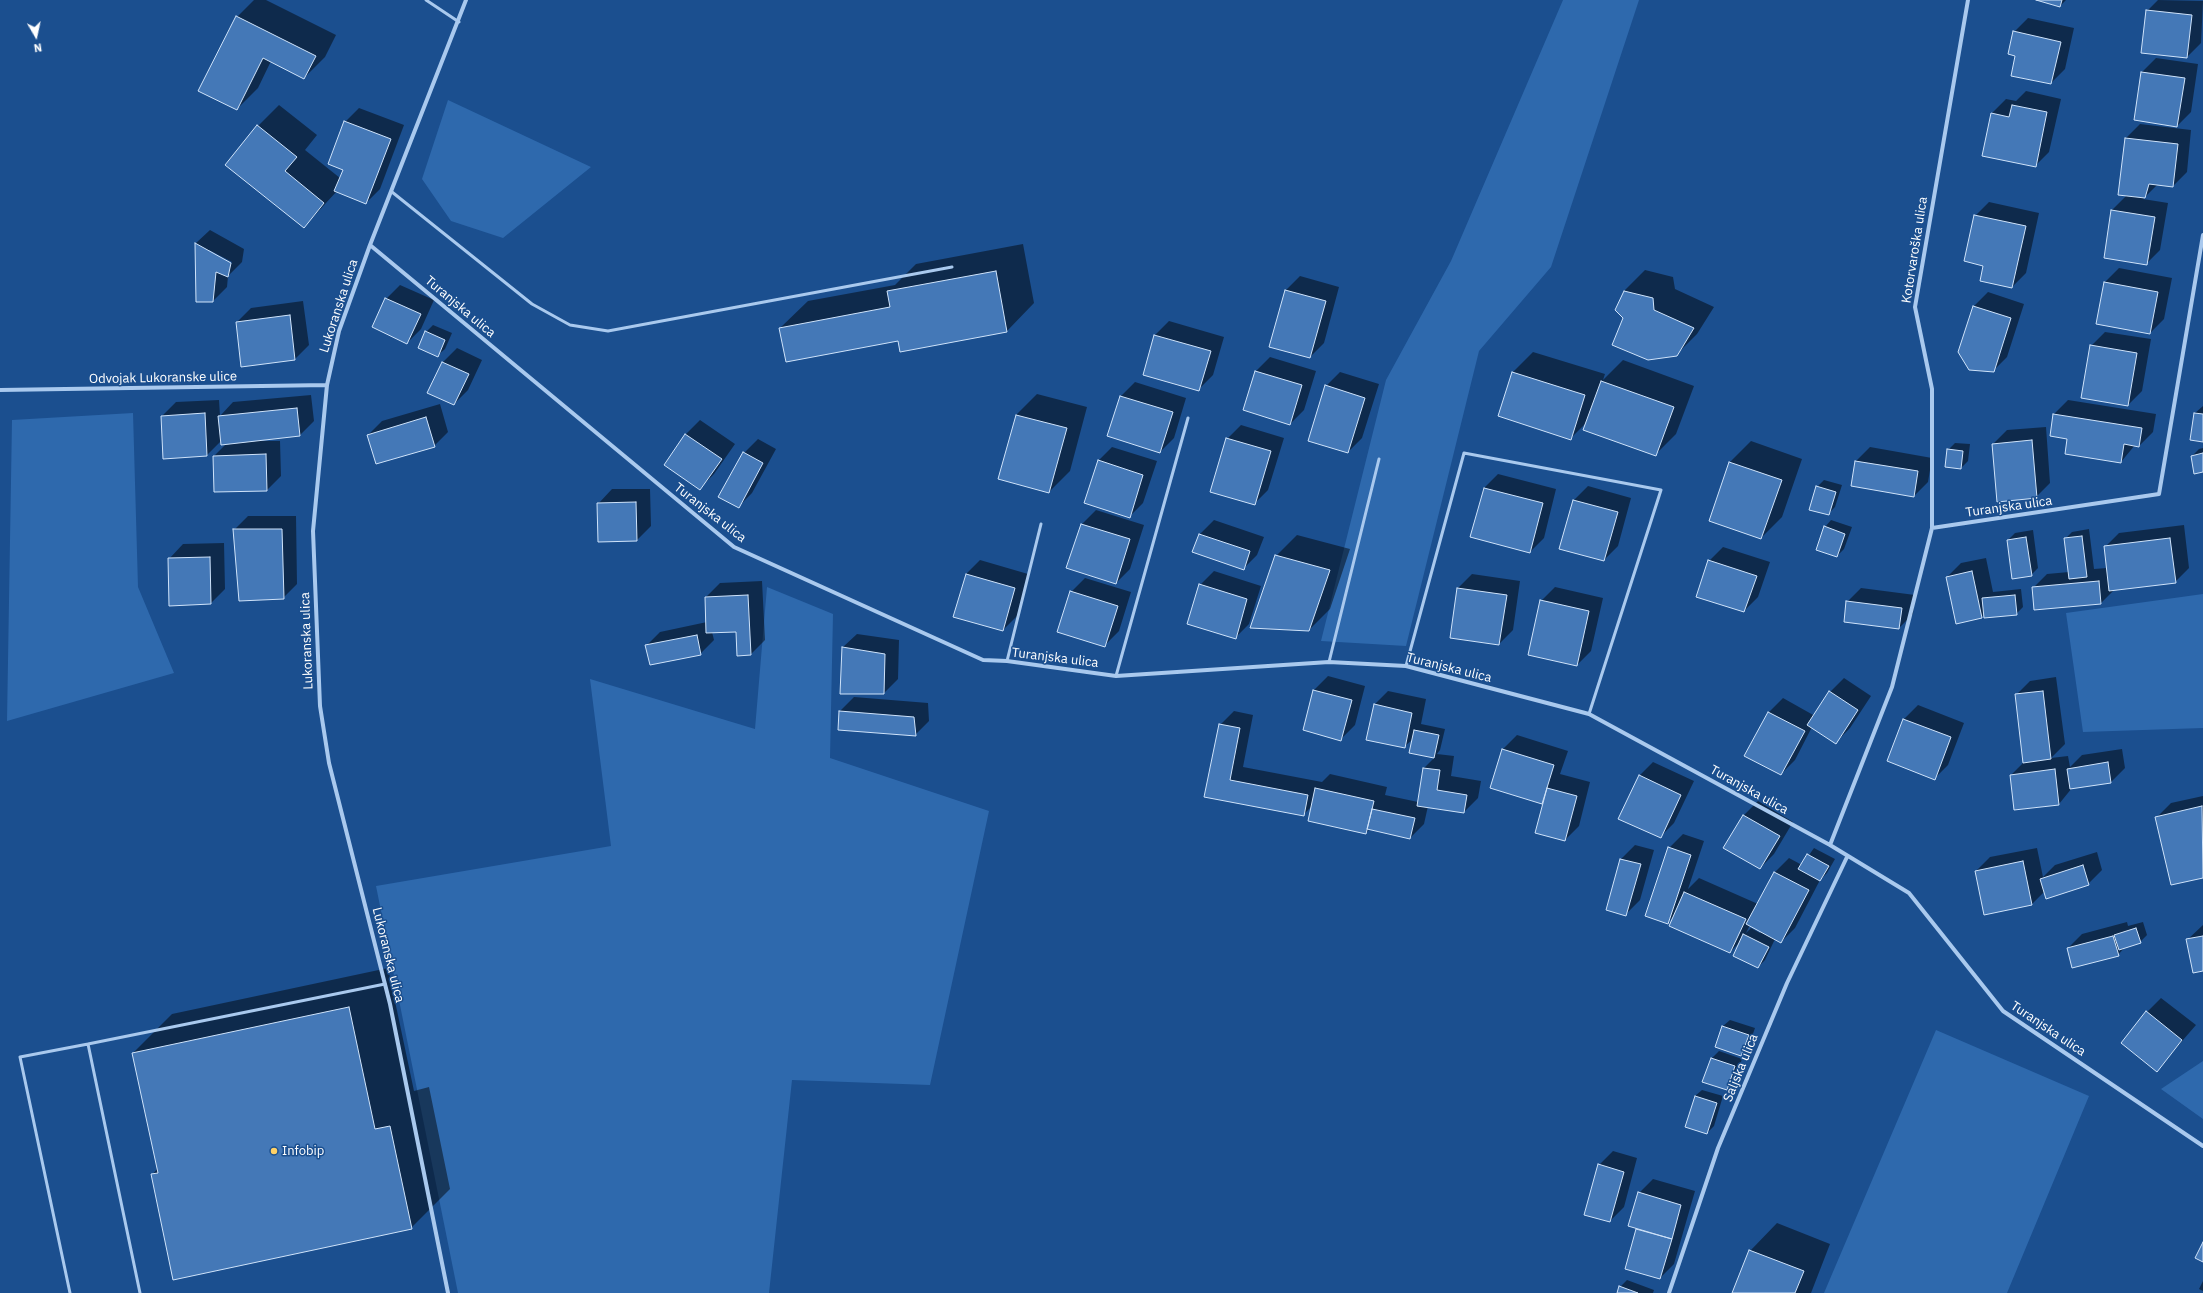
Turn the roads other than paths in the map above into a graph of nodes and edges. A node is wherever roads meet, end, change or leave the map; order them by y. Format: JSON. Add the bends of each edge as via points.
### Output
{"nodes":[{"id":1,"x":426,"y":0,"type":"edge"},
{"id":2,"x":466,"y":0,"type":"edge"},
{"id":3,"x":1968,"y":0,"type":"edge"},
{"id":4,"x":459,"y":22,"type":"junction"},
{"id":5,"x":392,"y":192,"type":"junction"},
{"id":6,"x":2203,"y":235,"type":"edge"},
{"id":7,"x":370,"y":245,"type":"junction"},
{"id":8,"x":952,"y":266,"type":"dead end"},
{"id":9,"x":327,"y":385,"type":"junction"},
{"id":10,"x":0,"y":390,"type":"edge"},
{"id":11,"x":1188,"y":418,"type":"dead end"},
{"id":12,"x":1379,"y":459,"type":"dead end"},
{"id":13,"x":1041,"y":524,"type":"dead end"},
{"id":14,"x":1932,"y":528,"type":"junction"},
{"id":15,"x":1007,"y":661,"type":"junction"},
{"id":16,"x":1329,"y":662,"type":"junction"},
{"id":17,"x":1406,"y":666,"type":"junction"},
{"id":18,"x":1116,"y":676,"type":"junction"},
{"id":19,"x":1589,"y":714,"type":"junction"},
{"id":20,"x":1830,"y":845,"type":"junction"},
{"id":21,"x":1847,"y":857,"type":"junction"},
{"id":22,"x":385,"y":984,"type":"junction"},
{"id":23,"x":88,"y":1044,"type":"junction"},
{"id":24,"x":2203,"y":1146,"type":"edge"},
{"id":25,"x":70,"y":1293,"type":"edge"},
{"id":26,"x":140,"y":1293,"type":"edge"},
{"id":27,"x":448,"y":1293,"type":"edge"},
{"id":28,"x":1669,"y":1293,"type":"edge"}],
"edges":[{"from":1,"to":4,"type":"lane"},
{"from":2,"to":4,"type":"street","name":"Lukoranska ulica"},
{"from":3,"to":14,"type":"street","name":"Kotorvaroška ulica","via":[[1915,307],[1932,389]]},
{"from":4,"to":5,"type":"street","name":"Lukoranska ulica"},
{"from":5,"to":7,"type":"street","name":"Lukoranska ulica"},
{"from":5,"to":8,"type":"lane","via":[[532,304],[570,325],[608,331]]},
{"from":6,"to":14,"type":"street","name":"Turanjska ulica","via":[[2159,494]]},
{"from":7,"to":9,"type":"street","name":"Lukoranska ulica","via":[[339,331]]},
{"from":7,"to":15,"type":"street","name":"Turanjska ulica","via":[[734,548],[983,660]]},
{"from":9,"to":10,"type":"street","name":"Odvojak Lukoranske ulice"},
{"from":9,"to":22,"type":"street","name":"Lukoranska ulica","via":[[313,531],[320,706],[329,763]]},
{"from":11,"to":18,"type":"lane"},
{"from":12,"to":16,"type":"lane"},
{"from":13,"to":15,"type":"lane"},
{"from":14,"to":20,"type":"street","via":[[1892,686]]},
{"from":15,"to":18,"type":"street","name":"Turanjska ulica"},
{"from":16,"to":17,"type":"street","name":"Turanjska ulica"},
{"from":16,"to":18,"type":"street","name":"Turanjska ulica"},
{"from":17,"to":19,"type":"street","name":"Turanjska ulica"},
{"from":17,"to":19,"type":"lane","via":[[1464,453],[1661,490]]},
{"from":19,"to":20,"type":"street","name":"Turanjska ulica"},
{"from":20,"to":21,"type":"street","name":"Turanjska ulica"},
{"from":21,"to":24,"type":"street","name":"Turanjska ulica","via":[[1909,893],[2003,1011]]},
{"from":21,"to":28,"type":"street","name":"Saljska ulica","via":[[1787,983],[1718,1148]]},
{"from":22,"to":23,"type":"lane"},
{"from":22,"to":27,"type":"street","name":"Lukoranska ulica"},
{"from":23,"to":25,"type":"lane","via":[[20,1058]]},
{"from":23,"to":26,"type":"lane"}]}
